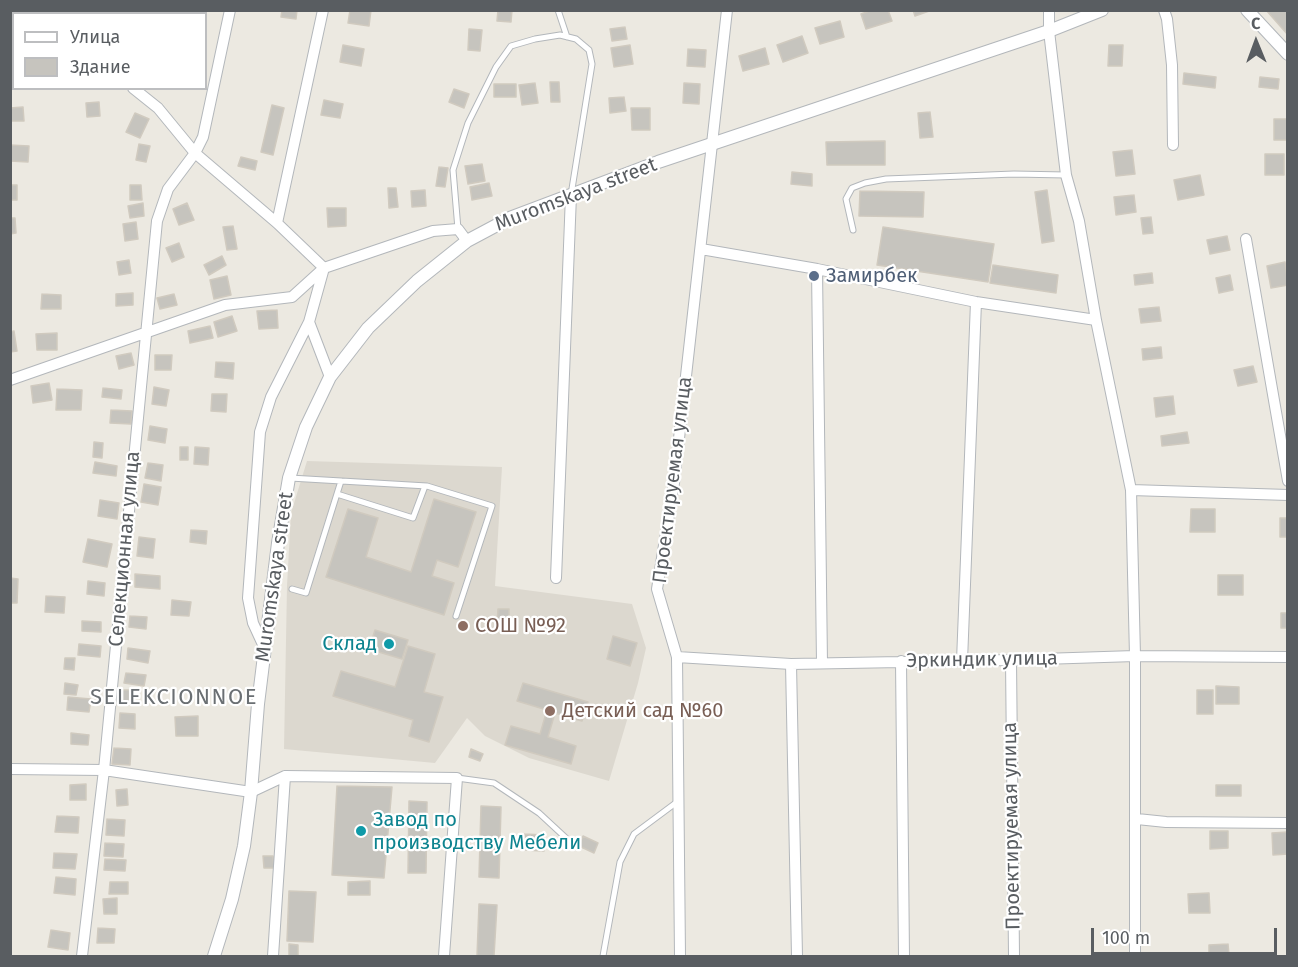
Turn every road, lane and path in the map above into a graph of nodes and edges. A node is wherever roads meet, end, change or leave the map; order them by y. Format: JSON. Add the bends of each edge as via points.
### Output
{"nodes":[{"id":1,"x":230,"y":10,"type":"edge"},
{"id":2,"x":323,"y":10,"type":"edge"},
{"id":3,"x":558,"y":10,"type":"edge"},
{"id":4,"x":727,"y":10,"type":"edge"},
{"id":5,"x":1049,"y":10,"type":"edge"},
{"id":6,"x":1102,"y":10,"type":"edge"},
{"id":7,"x":1164,"y":10,"type":"edge"},
{"id":8,"x":1247,"y":10,"type":"edge"},
{"id":9,"x":1049,"y":31,"type":"junction"},
{"id":10,"x":567,"y":37,"type":"junction"},
{"id":11,"x":1287,"y":54,"type":"edge"},
{"id":12,"x":136,"y":90,"type":"edge"},
{"id":13,"x":712,"y":145,"type":"junction"},
{"id":14,"x":1173,"y":145,"type":"dead end"},
{"id":15,"x":195,"y":153,"type":"junction"},
{"id":16,"x":1066,"y":175,"type":"junction"},
{"id":17,"x":571,"y":195,"type":"junction"},
{"id":18,"x":277,"y":223,"type":"junction"},
{"id":19,"x":458,"y":229,"type":"junction"},
{"id":20,"x":853,"y":230,"type":"dead end"},
{"id":21,"x":1246,"y":239,"type":"dead end"},
{"id":22,"x":467,"y":241,"type":"junction"},
{"id":23,"x":701,"y":249,"type":"junction"},
{"id":24,"x":324,"y":268,"type":"junction"},
{"id":25,"x":817,"y":269,"type":"junction"},
{"id":26,"x":976,"y":302,"type":"junction"},
{"id":27,"x":1096,"y":320,"type":"junction"},
{"id":28,"x":309,"y":322,"type":"junction"},
{"id":29,"x":145,"y":331,"type":"junction"},
{"id":30,"x":330,"y":377,"type":"junction"},
{"id":31,"x":10,"y":380,"type":"edge"},
{"id":32,"x":289,"y":478,"type":"junction"},
{"id":33,"x":341,"y":481,"type":"junction"},
{"id":34,"x":1287,"y":481,"type":"edge"},
{"id":35,"x":425,"y":486,"type":"junction"},
{"id":36,"x":1131,"y":490,"type":"junction"},
{"id":37,"x":337,"y":494,"type":"junction"},
{"id":38,"x":1287,"y":495,"type":"edge"},
{"id":39,"x":556,"y":578,"type":"dead end"},
{"id":40,"x":292,"y":589,"type":"dead end"},
{"id":41,"x":456,"y":616,"type":"dead end"},
{"id":42,"x":265,"y":649,"type":"junction"},
{"id":43,"x":1135,"y":656,"type":"junction"},
{"id":44,"x":677,"y":657,"type":"junction"},
{"id":45,"x":1287,"y":657,"type":"edge"},
{"id":46,"x":1011,"y":660,"type":"junction"},
{"id":47,"x":901,"y":661,"type":"junction"},
{"id":48,"x":962,"y":661,"type":"junction"},
{"id":49,"x":822,"y":663,"type":"junction"},
{"id":50,"x":791,"y":664,"type":"junction"},
{"id":51,"x":10,"y":769,"type":"edge"},
{"id":52,"x":104,"y":770,"type":"junction"},
{"id":53,"x":285,"y":776,"type":"junction"},
{"id":54,"x":457,"y":778,"type":"junction"},
{"id":55,"x":252,"y":792,"type":"junction"},
{"id":56,"x":679,"y":800,"type":"junction"},
{"id":57,"x":1137,"y":819,"type":"junction"},
{"id":58,"x":1287,"y":823,"type":"edge"},
{"id":59,"x":566,"y":838,"type":"dead end"},
{"id":60,"x":82,"y":957,"type":"edge"},
{"id":61,"x":214,"y":957,"type":"edge"},
{"id":62,"x":273,"y":957,"type":"edge"},
{"id":63,"x":444,"y":957,"type":"edge"},
{"id":64,"x":603,"y":957,"type":"edge"},
{"id":65,"x":680,"y":957,"type":"edge"},
{"id":66,"x":797,"y":957,"type":"edge"},
{"id":67,"x":904,"y":957,"type":"edge"},
{"id":68,"x":1014,"y":957,"type":"edge"},
{"id":69,"x":1135,"y":957,"type":"edge"}],
"edges":[{"from":1,"to":15,"type":"street","name":"Селекционная улица"},
{"from":2,"to":18,"type":"street"},
{"from":3,"to":10,"type":"lane"},
{"from":4,"to":13,"type":"street","name":"Проектируемая улица"},
{"from":5,"to":9,"type":"street"},
{"from":6,"to":9,"type":"street","name":"Muromskaya street"},
{"from":7,"to":14,"type":"street","via":[[1172,65]]},
{"from":8,"to":11,"type":"street"},
{"from":9,"to":13,"type":"street","name":"Muromskaya street"},
{"from":9,"to":16,"type":"street"},
{"from":10,"to":17,"type":"lane","via":[[589,50],[592,64]]},
{"from":10,"to":19,"type":"lane","via":[[535,39],[511,46],[496,67],[468,123],[453,171]]},
{"from":12,"to":15,"type":"street","via":[[158,108]]},
{"from":13,"to":17,"type":"street","name":"Muromskaya street"},
{"from":13,"to":23,"type":"street","name":"Проектируемая улица"},
{"from":15,"to":18,"type":"street"},
{"from":15,"to":29,"type":"street","name":"Селекционная улица","via":[[168,189],[157,221]]},
{"from":16,"to":20,"type":"lane","via":[[933,177],[865,183],[852,188],[846,199]]},
{"from":16,"to":27,"type":"street","via":[[1079,221]]},
{"from":17,"to":22,"type":"street","name":"Muromskaya street","via":[[512,217]]},
{"from":17,"to":39,"type":"street"},
{"from":18,"to":24,"type":"street"},
{"from":19,"to":22,"type":"street"},
{"from":19,"to":24,"type":"street","via":[[433,231]]},
{"from":21,"to":34,"type":"street"},
{"from":22,"to":30,"type":"street","name":"Muromskaya street","via":[[368,328]]},
{"from":23,"to":25,"type":"street"},
{"from":23,"to":44,"type":"street","name":"Проектируемая улица","via":[[674,483],[657,589]]},
{"from":24,"to":28,"type":"street"},
{"from":24,"to":29,"type":"street","via":[[292,297],[225,305]]},
{"from":25,"to":26,"type":"street"},
{"from":25,"to":49,"type":"street"},
{"from":26,"to":27,"type":"street"},
{"from":26,"to":48,"type":"street"},
{"from":27,"to":36,"type":"street"},
{"from":28,"to":30,"type":"street"},
{"from":28,"to":42,"type":"street","via":[[272,397],[260,432],[248,598],[253,623]]},
{"from":29,"to":31,"type":"street"},
{"from":29,"to":52,"type":"street","name":"Селекционная улица"},
{"from":30,"to":32,"type":"street","name":"Muromskaya street","via":[[306,427]]},
{"from":32,"to":33,"type":"lane"},
{"from":32,"to":42,"type":"street","name":"Muromskaya street"},
{"from":33,"to":35,"type":"lane"},
{"from":33,"to":37,"type":"lane"},
{"from":35,"to":37,"type":"lane","via":[[413,518]]},
{"from":35,"to":41,"type":"lane","via":[[492,506]]},
{"from":36,"to":38,"type":"street"},
{"from":36,"to":43,"type":"street"},
{"from":37,"to":40,"type":"lane","via":[[306,593]]},
{"from":42,"to":55,"type":"street","name":"Muromskaya street"},
{"from":43,"to":45,"type":"street","name":"Эркиндик улица"},
{"from":43,"to":46,"type":"street","name":"Эркиндик улица"},
{"from":43,"to":57,"type":"street"},
{"from":44,"to":50,"type":"street","name":"Эркиндик улица"},
{"from":44,"to":56,"type":"street","name":"Проектируемая улица"},
{"from":46,"to":48,"type":"street","name":"Эркиндик улица"},
{"from":46,"to":68,"type":"street","name":"Проектируемая улица"},
{"from":47,"to":48,"type":"street","name":"Эркиндик улица"},
{"from":47,"to":49,"type":"street","name":"Эркиндик улица"},
{"from":47,"to":67,"type":"street"},
{"from":49,"to":50,"type":"street","name":"Эркиндик улица"},
{"from":50,"to":66,"type":"street"},
{"from":51,"to":52,"type":"street"},
{"from":52,"to":55,"type":"street"},
{"from":52,"to":60,"type":"street","name":"Селекционная улица"},
{"from":53,"to":54,"type":"street"},
{"from":53,"to":55,"type":"street"},
{"from":53,"to":62,"type":"street"},
{"from":54,"to":59,"type":"lane","via":[[494,783],[539,813]]},
{"from":54,"to":63,"type":"street"},
{"from":55,"to":61,"type":"street","via":[[232,899]]},
{"from":56,"to":64,"type":"lane","via":[[634,834],[620,862]]},
{"from":56,"to":65,"type":"street","name":"Проектируемая улица"},
{"from":57,"to":58,"type":"street"},
{"from":57,"to":69,"type":"street"}]}
